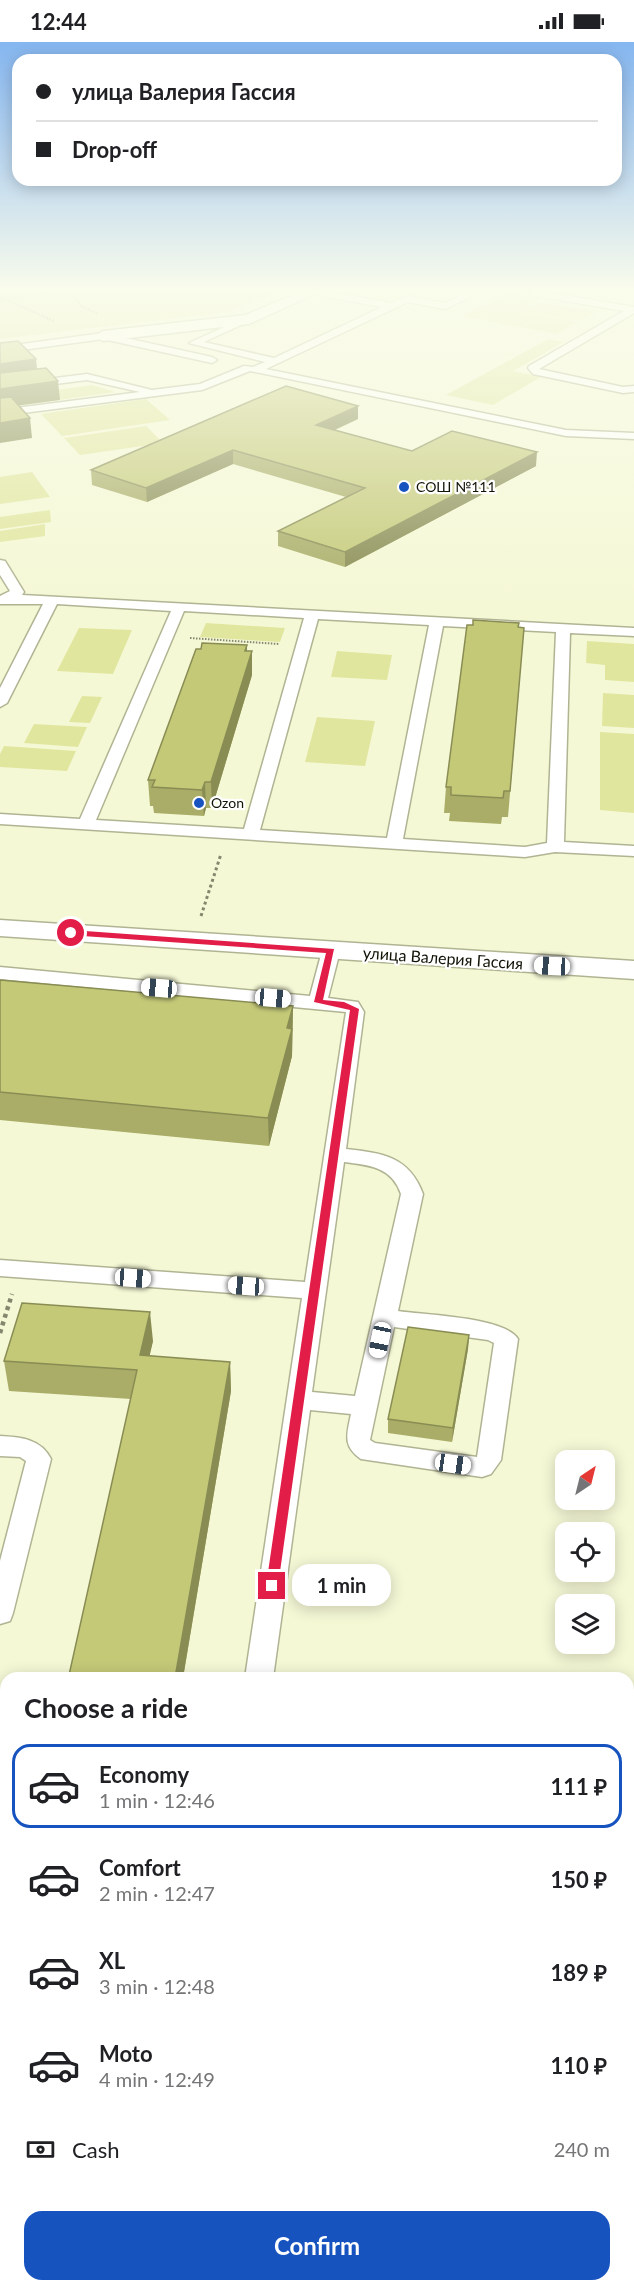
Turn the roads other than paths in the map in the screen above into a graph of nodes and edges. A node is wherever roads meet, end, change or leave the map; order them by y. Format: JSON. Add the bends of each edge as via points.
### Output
{"nodes":[{"id":1,"x":128,"y":397,"type":"edge"},
{"id":2,"x":389,"y":397,"type":"edge"},
{"id":3,"x":0,"y":413,"type":"edge"},
{"id":4,"x":634,"y":436,"type":"edge"},
{"id":5,"x":0,"y":564,"type":"edge"},
{"id":6,"x":5,"y":599,"type":"edge"},
{"id":7,"x":52,"y":600,"type":"junction"},
{"id":8,"x":179,"y":607,"type":"junction"},
{"id":9,"x":312,"y":614,"type":"junction"},
{"id":10,"x":437,"y":621,"type":"junction"},
{"id":11,"x":563,"y":628,"type":"junction"},
{"id":12,"x":634,"y":632,"type":"edge"},
{"id":13,"x":0,"y":703,"type":"edge"},
{"id":14,"x":0,"y":819,"type":"edge"},
{"id":15,"x":87,"y":823,"type":"junction"},
{"id":16,"x":251,"y":834,"type":"junction"},
{"id":17,"x":394,"y":843,"type":"junction"},
{"id":18,"x":555,"y":847,"type":"junction"},
{"id":19,"x":634,"y":851,"type":"edge"},
{"id":20,"x":0,"y":928,"type":"edge"},
{"id":21,"x":331,"y":951,"type":"junction"},
{"id":22,"x":634,"y":970,"type":"edge"},
{"id":23,"x":0,"y":973,"type":"edge"},
{"id":24,"x":318,"y":1002,"type":"junction"},
{"id":25,"x":334,"y":1154,"type":"junction"},
{"id":26,"x":10,"y":1269,"type":"edge"},
{"id":27,"x":314,"y":1291,"type":"junction"},
{"id":28,"x":385,"y":1318,"type":"junction"},
{"id":29,"x":299,"y":1400,"type":"junction"},
{"id":30,"x":366,"y":1406,"type":"junction"},
{"id":31,"x":0,"y":1446,"type":"edge"},
{"id":32,"x":0,"y":1613,"type":"edge"},
{"id":33,"x":260,"y":1672,"type":"edge"}],
"edges":[{"from":1,"to":3,"type":"lane"},
{"from":2,"to":4,"type":"lane","via":[[566,433]]},
{"from":5,"to":6,"type":"lane","via":[[17,592]]},
{"from":6,"to":7,"type":"lane"},
{"from":7,"to":8,"type":"lane"},
{"from":7,"to":13,"type":"lane"},
{"from":8,"to":9,"type":"lane"},
{"from":8,"to":15,"type":"lane"},
{"from":9,"to":10,"type":"lane"},
{"from":9,"to":16,"type":"lane"},
{"from":10,"to":11,"type":"lane"},
{"from":10,"to":17,"type":"lane"},
{"from":11,"to":12,"type":"lane"},
{"from":11,"to":18,"type":"lane"},
{"from":14,"to":15,"type":"lane"},
{"from":15,"to":16,"type":"lane"},
{"from":16,"to":17,"type":"lane"},
{"from":17,"to":18,"type":"lane","via":[[525,852]]},
{"from":18,"to":19,"type":"lane"},
{"from":20,"to":21,"type":"street","name":"улица Валерия Гассия"},
{"from":21,"to":22,"type":"street","name":"улица Валерия Гассия"},
{"from":21,"to":24,"type":"lane"},
{"from":23,"to":24,"type":"lane"},
{"from":24,"to":25,"type":"lane","via":[[355,1009]]},
{"from":25,"to":27,"type":"lane"},
{"from":25,"to":28,"type":"lane","via":[[374,1159],[396,1167],[409,1181],[412,1194]]},
{"from":26,"to":27,"type":"lane"},
{"from":27,"to":29,"type":"lane"},
{"from":28,"to":30,"type":"lane"},
{"from":28,"to":30,"type":"lane","via":[[493,1332],[506,1339],[489,1460],[482,1467],[473,1467],[363,1449],[358,1439]]},
{"from":29,"to":30,"type":"lane"},
{"from":29,"to":33,"type":"lane"},
{"from":31,"to":32,"type":"lane","via":[[22,1448],[34,1452],[39,1459]]}]}
